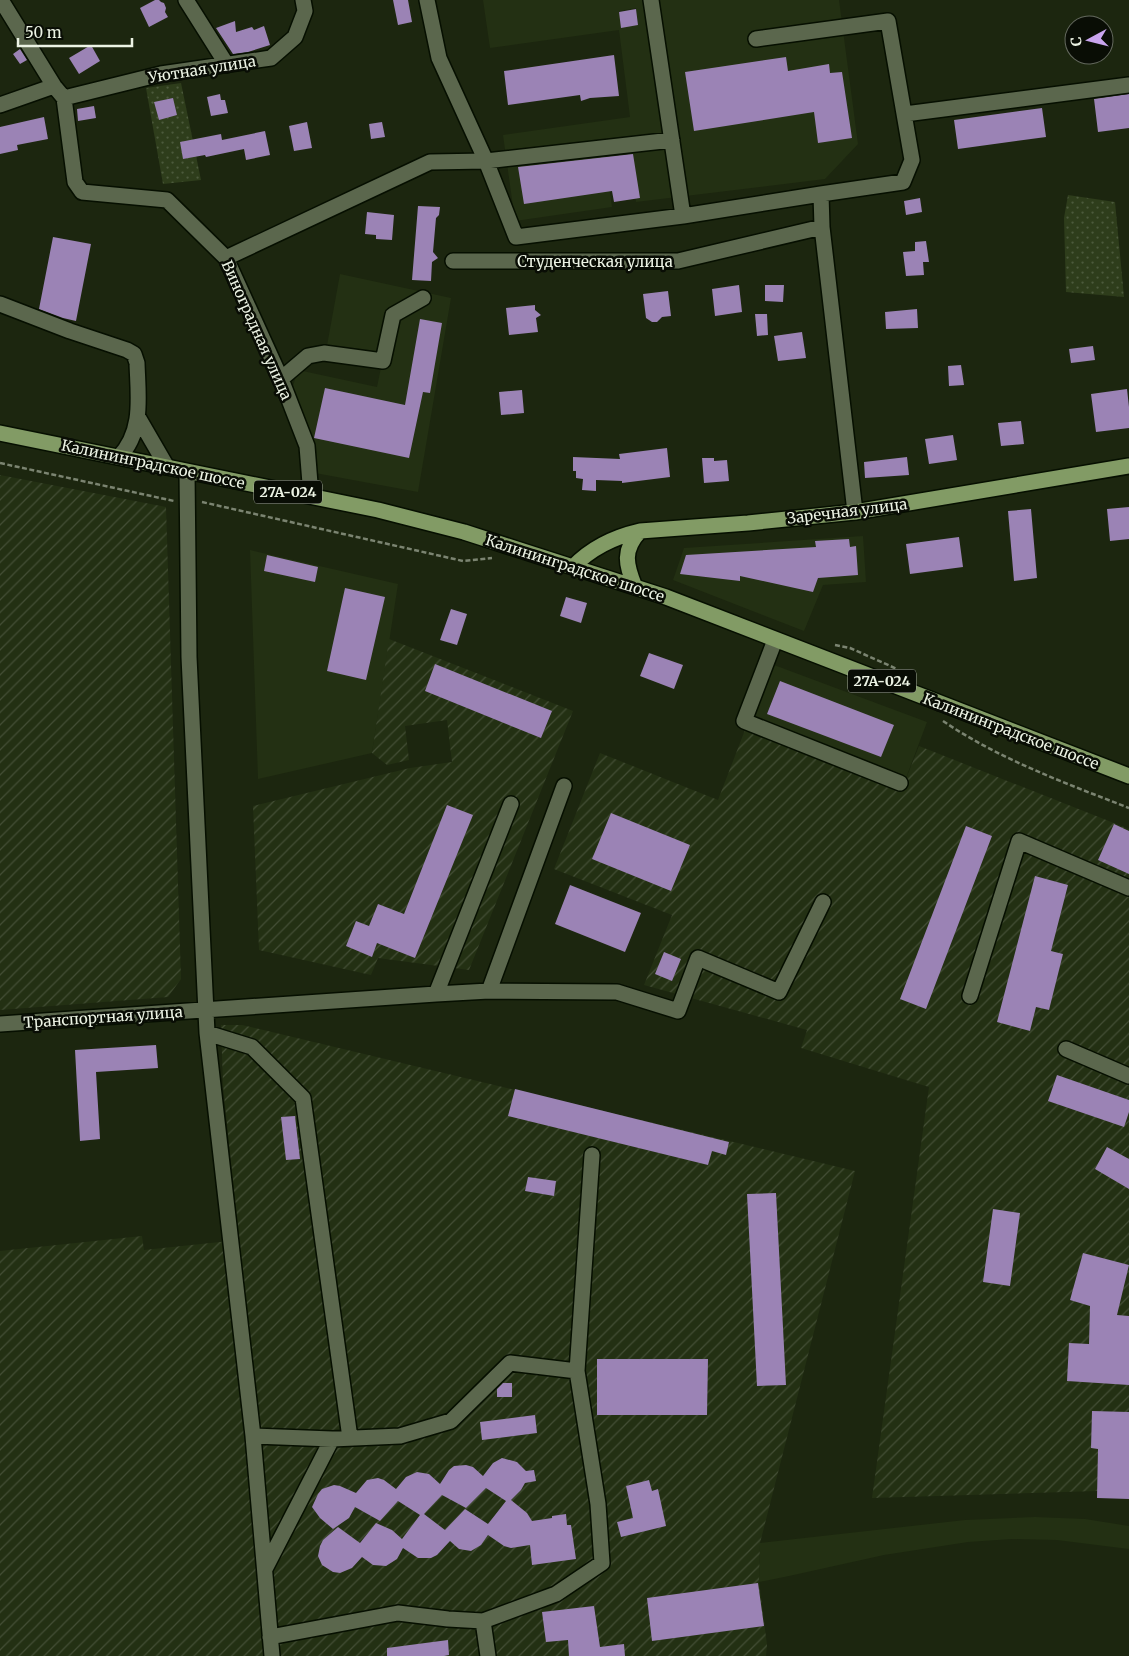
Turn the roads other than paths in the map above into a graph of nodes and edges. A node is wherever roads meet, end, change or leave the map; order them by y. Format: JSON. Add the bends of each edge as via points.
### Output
{"nodes":[{"id":1,"x":1,"y":0,"type":"edge"},
{"id":2,"x":186,"y":0,"type":"edge"},
{"id":3,"x":303,"y":0,"type":"edge"},
{"id":4,"x":427,"y":0,"type":"edge"},
{"id":5,"x":651,"y":0,"type":"edge"},
{"id":6,"x":756,"y":39,"type":"dead end"},
{"id":7,"x":227,"y":65,"type":"junction"},
{"id":8,"x":1129,"y":85,"type":"edge"},
{"id":9,"x":54,"y":86,"type":"junction"},
{"id":10,"x":64,"y":98,"type":"junction"},
{"id":11,"x":0,"y":105,"type":"edge"},
{"id":12,"x":905,"y":114,"type":"junction"},
{"id":13,"x":672,"y":140,"type":"junction"},
{"id":14,"x":486,"y":161,"type":"junction"},
{"id":15,"x":821,"y":194,"type":"junction"},
{"id":16,"x":682,"y":216,"type":"junction"},
{"id":17,"x":822,"y":228,"type":"junction"},
{"id":18,"x":226,"y":258,"type":"junction"},
{"id":19,"x":453,"y":261,"type":"dead end"},
{"id":20,"x":423,"y":298,"type":"dead end"},
{"id":21,"x":0,"y":304,"type":"edge"},
{"id":22,"x":281,"y":379,"type":"junction"},
{"id":23,"x":138,"y":417,"type":"junction"},
{"id":24,"x":0,"y":433,"type":"edge"},
{"id":25,"x":119,"y":456,"type":"junction"},
{"id":26,"x":1129,"y":466,"type":"edge"},
{"id":27,"x":167,"y":467,"type":"junction"},
{"id":28,"x":187,"y":472,"type":"junction"},
{"id":29,"x":311,"y":496,"type":"junction"},
{"id":30,"x":855,"y":512,"type":"junction"},
{"id":31,"x":640,"y":531,"type":"junction"},
{"id":32,"x":573,"y":567,"type":"junction"},
{"id":33,"x":636,"y":587,"type":"junction"},
{"id":34,"x":776,"y":640,"type":"junction"},
{"id":35,"x":1129,"y":776,"type":"edge"},
{"id":36,"x":900,"y":783,"type":"dead end"},
{"id":37,"x":564,"y":786,"type":"dead end"},
{"id":38,"x":511,"y":804,"type":"dead end"},
{"id":39,"x":1129,"y":888,"type":"edge"},
{"id":40,"x":823,"y":902,"type":"dead end"},
{"id":41,"x":489,"y":991,"type":"junction"},
{"id":42,"x":436,"y":994,"type":"junction"},
{"id":43,"x":970,"y":996,"type":"dead end"},
{"id":44,"x":206,"y":1009,"type":"junction"},
{"id":45,"x":0,"y":1024,"type":"edge"},
{"id":46,"x":207,"y":1033,"type":"junction"},
{"id":47,"x":1066,"y":1049,"type":"dead end"},
{"id":48,"x":1129,"y":1076,"type":"edge"},
{"id":49,"x":592,"y":1155,"type":"dead end"},
{"id":50,"x":578,"y":1371,"type":"junction"},
{"id":51,"x":253,"y":1436,"type":"junction"},
{"id":52,"x":350,"y":1438,"type":"junction"},
{"id":53,"x":332,"y":1439,"type":"junction"},
{"id":54,"x":265,"y":1570,"type":"junction"},
{"id":55,"x":483,"y":1621,"type":"junction"},
{"id":56,"x":270,"y":1637,"type":"junction"},
{"id":57,"x":272,"y":1656,"type":"edge"},
{"id":58,"x":488,"y":1656,"type":"edge"}],
"edges":[{"from":1,"to":9,"type":"street"},
{"from":2,"to":7,"type":"street"},
{"from":3,"to":7,"type":"street","name":"Уютная улица","via":[[305,11],[295,38],[271,58]]},
{"from":4,"to":14,"type":"street","via":[[439,58]]},
{"from":5,"to":13,"type":"street"},
{"from":6,"to":12,"type":"street","via":[[888,21]]},
{"from":7,"to":10,"type":"street","name":"Уютная улица","via":[[161,74]]},
{"from":8,"to":12,"type":"street"},
{"from":9,"to":10,"type":"street"},
{"from":9,"to":11,"type":"street"},
{"from":10,"to":18,"type":"street","name":"Виноградная улица","via":[[75,182],[82,192],[167,200]]},
{"from":12,"to":15,"type":"street","via":[[912,160],[903,182]]},
{"from":13,"to":14,"type":"street"},
{"from":13,"to":16,"type":"street"},
{"from":14,"to":16,"type":"street","via":[[516,237]]},
{"from":14,"to":18,"type":"street","via":[[430,162]]},
{"from":15,"to":16,"type":"street"},
{"from":15,"to":17,"type":"street"},
{"from":17,"to":19,"type":"street","name":"Студенческая улица","via":[[678,261]]},
{"from":17,"to":30,"type":"street"},
{"from":18,"to":22,"type":"street","name":"Виноградная улица"},
{"from":20,"to":22,"type":"street","via":[[393,315],[383,360],[324,353],[308,356]]},
{"from":21,"to":23,"type":"street","via":[[134,354]]},
{"from":22,"to":29,"type":"street","name":"Виноградная улица","via":[[307,446]]},
{"from":23,"to":25,"type":"street","via":[[135,434]]},
{"from":23,"to":27,"type":"street"},
{"from":24,"to":25,"type":"main road","name":"Калининградское шоссе","number":"27А-024"},
{"from":25,"to":27,"type":"main road","name":"Калининградское шоссе","number":"27А-024"},
{"from":26,"to":30,"type":"main road","name":"Заречная улица"},
{"from":27,"to":28,"type":"main road","name":"Калининградское шоссе","number":"27А-024"},
{"from":28,"to":29,"type":"main road","name":"Калининградское шоссе","number":"27А-024"},
{"from":28,"to":44,"type":"street","via":[[189,657]]},
{"from":29,"to":32,"type":"main road","name":"Калининградское шоссе","number":"27А-024","via":[[464,532]]},
{"from":30,"to":31,"type":"main road","name":"Заречная улица"},
{"from":31,"to":32,"type":"main road","name":"Заречная улица","via":[[605,543],[583,556]]},
{"from":31,"to":33,"type":"main road","via":[[628,549],[627,561]]},
{"from":32,"to":33,"type":"main road","name":"Калининградское шоссе","number":"27А-024"},
{"from":33,"to":34,"type":"main road","name":"Калининградское шоссе","number":"27А-024"},
{"from":34,"to":35,"type":"main road","name":"Калининградское шоссе","number":"27А-024"},
{"from":34,"to":36,"type":"street","via":[[744,721]]},
{"from":37,"to":41,"type":"street"},
{"from":38,"to":42,"type":"street"},
{"from":39,"to":43,"type":"street","via":[[1019,841]]},
{"from":40,"to":41,"type":"street","name":"Транспортная улица","via":[[778,992],[698,958],[678,1011],[617,992]]},
{"from":41,"to":42,"type":"street","name":"Транспортная улица"},
{"from":42,"to":44,"type":"street","name":"Транспортная улица"},
{"from":44,"to":45,"type":"street","name":"Транспортная улица"},
{"from":44,"to":46,"type":"street"},
{"from":46,"to":51,"type":"street"},
{"from":46,"to":52,"type":"street","via":[[252,1047],[303,1098]]},
{"from":47,"to":48,"type":"street"},
{"from":49,"to":50,"type":"street"},
{"from":50,"to":52,"type":"street","via":[[510,1363],[451,1421],[400,1436]]},
{"from":50,"to":55,"type":"street","via":[[598,1504],[602,1563],[556,1594]]},
{"from":51,"to":53,"type":"street"},
{"from":51,"to":54,"type":"street"},
{"from":52,"to":53,"type":"street"},
{"from":53,"to":54,"type":"street"},
{"from":54,"to":56,"type":"street"},
{"from":55,"to":56,"type":"street","via":[[398,1613]]},
{"from":55,"to":58,"type":"street"},
{"from":56,"to":57,"type":"street"}]}
